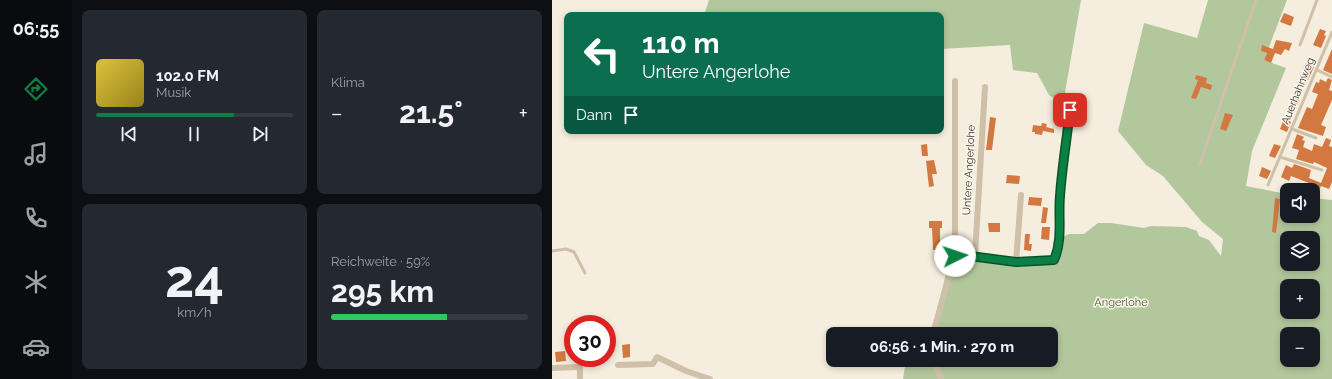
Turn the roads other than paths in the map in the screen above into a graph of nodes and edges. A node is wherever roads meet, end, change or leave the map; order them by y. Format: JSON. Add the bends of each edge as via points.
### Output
{"nodes":[{"id":1,"x":1256,"y":0,"type":"edge"},
{"id":2,"x":1317,"y":0,"type":"edge"},
{"id":3,"x":1332,"y":32,"type":"edge"},
{"id":4,"x":1300,"y":45,"type":"dead end"},
{"id":5,"x":1317,"y":70,"type":"junction"},
{"id":6,"x":1332,"y":77,"type":"edge"},
{"id":7,"x":955,"y":81,"type":"dead end"},
{"id":8,"x":985,"y":87,"type":"dead end"},
{"id":9,"x":1070,"y":110,"type":"dead end"},
{"id":10,"x":1292,"y":129,"type":"junction"},
{"id":11,"x":1316,"y":138,"type":"dead end"},
{"id":12,"x":1280,"y":157,"type":"junction"},
{"id":13,"x":1200,"y":164,"type":"dead end"},
{"id":14,"x":1322,"y":170,"type":"dead end"},
{"id":15,"x":1268,"y":185,"type":"dead end"},
{"id":16,"x":1021,"y":195,"type":"dead end"},
{"id":17,"x":552,"y":251,"type":"edge"},
{"id":18,"x":955,"y":254,"type":"junction"},
{"id":19,"x":975,"y":255,"type":"junction"},
{"id":20,"x":1054,"y":260,"type":"joint"},
{"id":21,"x":1016,"y":262,"type":"junction"},
{"id":22,"x":585,"y":273,"type":"dead end"},
{"id":23,"x":936,"y":327,"type":"edge"},
{"id":24,"x":618,"y":365,"type":"dead end"},
{"id":25,"x":937,"y":367,"type":"edge"},
{"id":26,"x":552,"y":368,"type":"edge"},
{"id":27,"x":580,"y":379,"type":"edge"},
{"id":28,"x":710,"y":379,"type":"edge"},
{"id":29,"x":941,"y":379,"type":"edge"}],
"edges":[{"from":1,"to":13,"type":"lane"},
{"from":2,"to":4,"type":"lane"},
{"from":3,"to":5,"type":"lane","name":"Auerhahnweg"},
{"from":5,"to":6,"type":"lane"},
{"from":5,"to":10,"type":"lane","name":"Auerhahnweg"},
{"from":7,"to":18,"type":"street","name":"Untere Angerlohe"},
{"from":8,"to":19,"type":"street","name":"Untere Angerlohe"},
{"from":9,"to":20,"type":"lane","via":[[1060,197],[1060,234]]},
{"from":10,"to":11,"type":"lane"},
{"from":10,"to":12,"type":"lane","name":"Auerhahnweg"},
{"from":12,"to":14,"type":"lane"},
{"from":12,"to":15,"type":"lane","name":"Auerhahnweg"},
{"from":16,"to":21,"type":"street"},
{"from":17,"to":22,"type":"lane","via":[[566,249],[574,252]]},
{"from":18,"to":19,"type":"street"},
{"from":18,"to":23,"type":"street","name":"Untere Angerlohe"},
{"from":19,"to":21,"type":"street"},
{"from":20,"to":21,"type":"street"},
{"from":24,"to":28,"type":"street","via":[[653,364],[658,357]]},
{"from":25,"to":29,"type":"street"},
{"from":26,"to":27,"type":"street","via":[[580,367]]}]}
